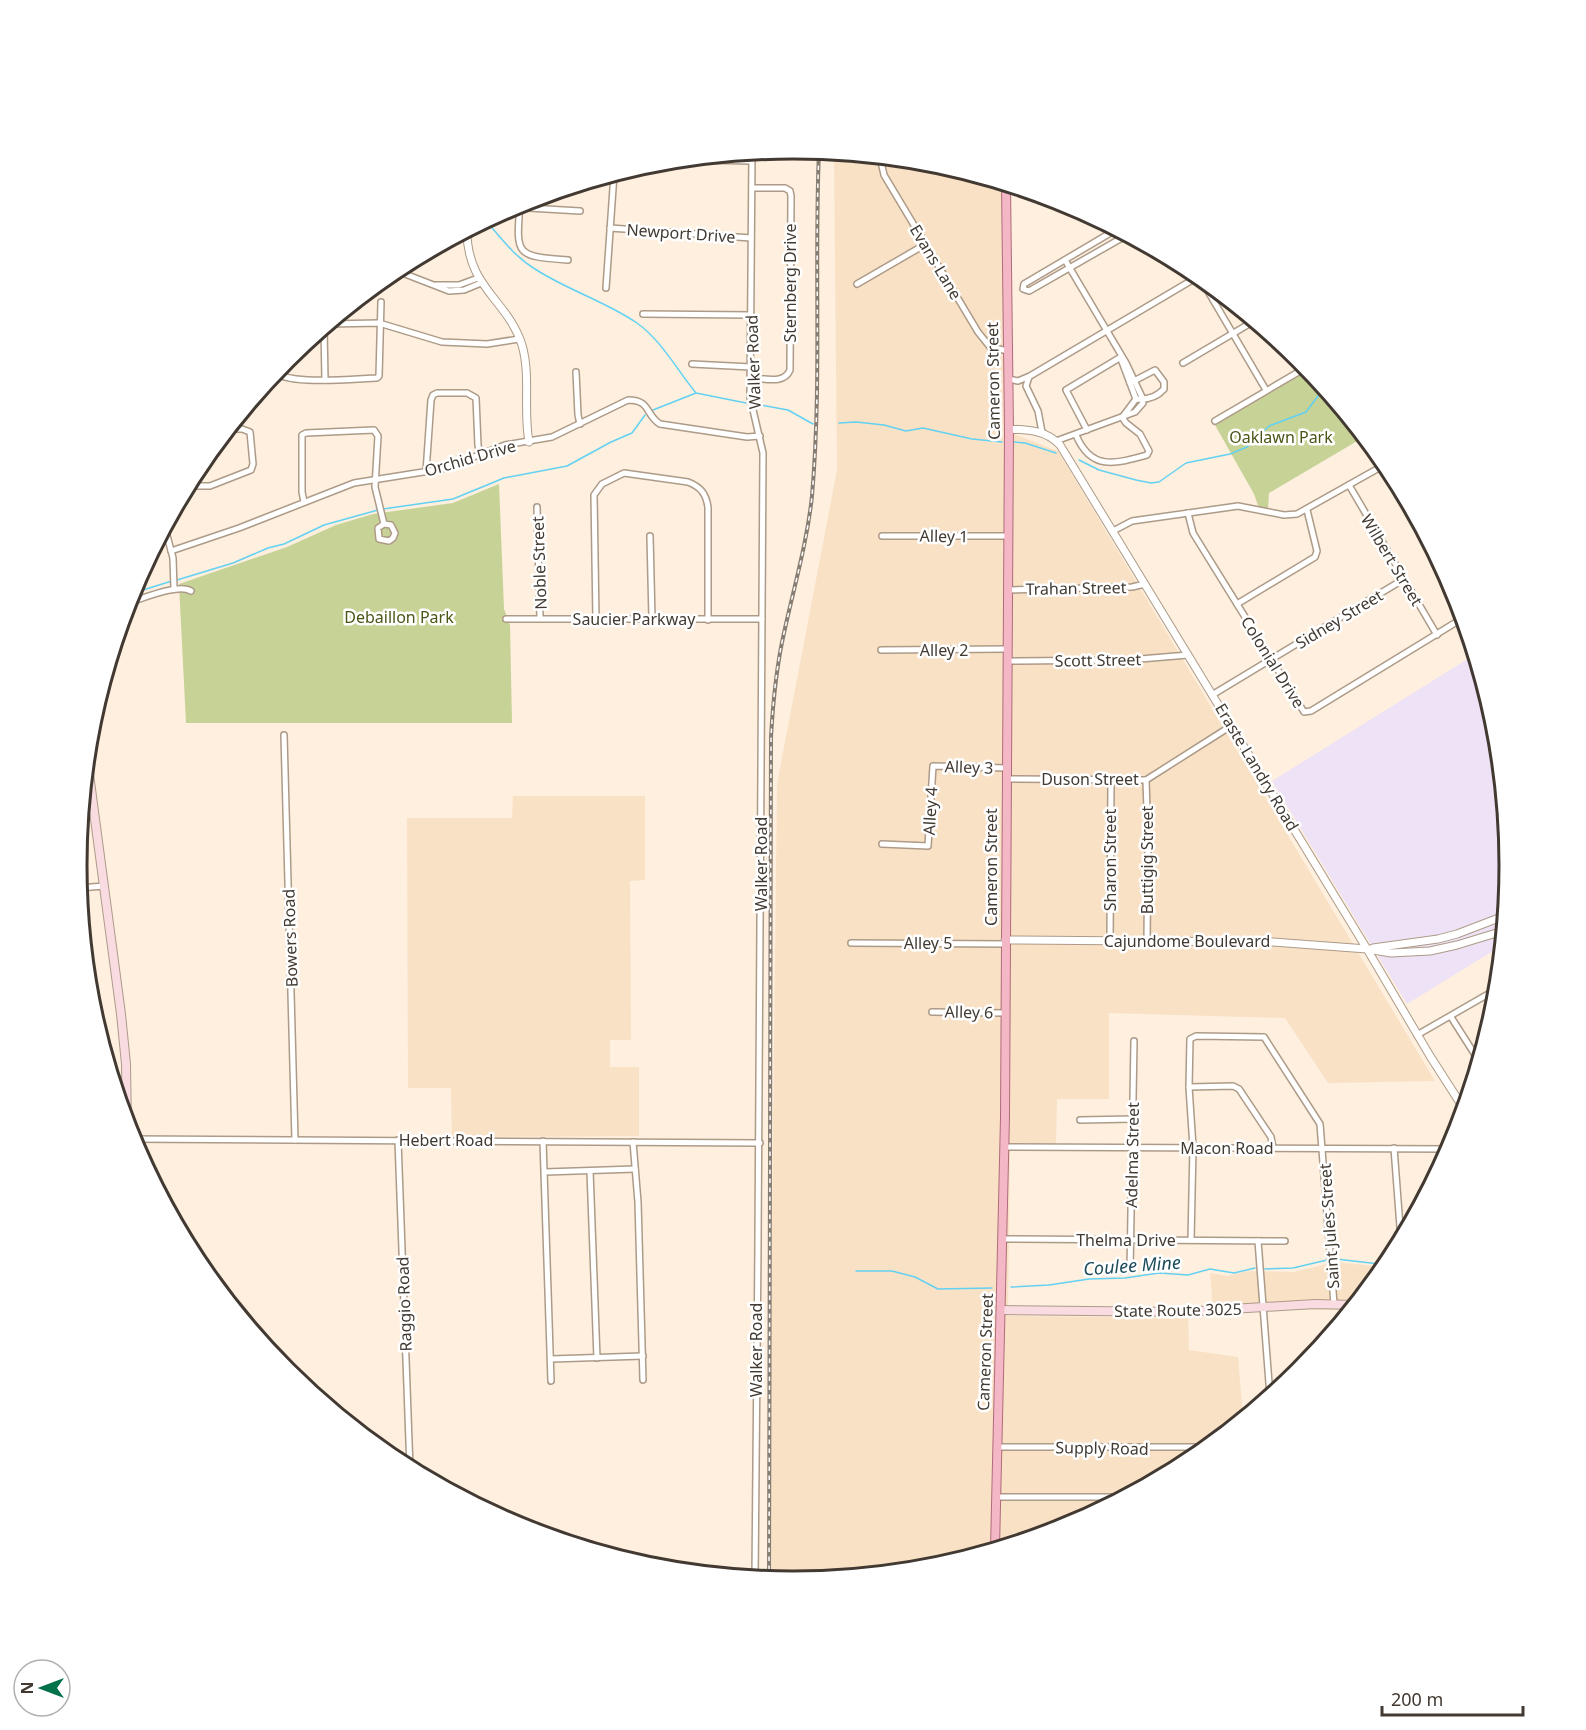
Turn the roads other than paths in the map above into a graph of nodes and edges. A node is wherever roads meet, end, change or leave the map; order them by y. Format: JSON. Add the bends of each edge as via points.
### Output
{"nodes":[{"id":1,"x":749,"y":161,"type":"edge"},
{"id":2,"x":752,"y":161,"type":"joint"},
{"id":3,"x":882,"y":165,"type":"edge"},
{"id":4,"x":613,"y":182,"type":"edge"},
{"id":5,"x":752,"y":188,"type":"junction"},
{"id":6,"x":1006,"y":192,"type":"edge"},
{"id":7,"x":539,"y":207,"type":"edge"},
{"id":8,"x":580,"y":211,"type":"dead end"},
{"id":9,"x":519,"y":215,"type":"edge"},
{"id":10,"x":610,"y":228,"type":"junction"},
{"id":11,"x":1109,"y":234,"type":"edge"},
{"id":12,"x":752,"y":238,"type":"junction"},
{"id":13,"x":467,"y":239,"type":"edge"},
{"id":14,"x":1119,"y":239,"type":"edge"},
{"id":15,"x":926,"y":244,"type":"junction"},
{"id":16,"x":568,"y":260,"type":"dead end"},
{"id":17,"x":1065,"y":260,"type":"junction"},
{"id":18,"x":1070,"y":268,"type":"junction"},
{"id":19,"x":407,"y":275,"type":"edge"},
{"id":20,"x":479,"y":280,"type":"junction"},
{"id":21,"x":1190,"y":281,"type":"edge"},
{"id":22,"x":857,"y":284,"type":"dead end"},
{"id":23,"x":606,"y":288,"type":"dead end"},
{"id":24,"x":1211,"y":297,"type":"edge"},
{"id":25,"x":381,"y":302,"type":"dead end"},
{"id":26,"x":643,"y":314,"type":"dead end"},
{"id":27,"x":751,"y":315,"type":"junction"},
{"id":28,"x":342,"y":322,"type":"edge"},
{"id":29,"x":380,"y":323,"type":"junction"},
{"id":30,"x":1247,"y":325,"type":"edge"},
{"id":31,"x":1107,"y":331,"type":"junction"},
{"id":32,"x":1233,"y":333,"type":"junction"},
{"id":33,"x":324,"y":338,"type":"edge"},
{"id":34,"x":519,"y":339,"type":"junction"},
{"id":35,"x":1008,"y":351,"type":"junction"},
{"id":36,"x":1121,"y":357,"type":"junction"},
{"id":37,"x":1183,"y":363,"type":"dead end"},
{"id":38,"x":692,"y":364,"type":"dead end"},
{"id":39,"x":751,"y":368,"type":"junction"},
{"id":40,"x":576,"y":372,"type":"dead end"},
{"id":41,"x":1298,"y":372,"type":"edge"},
{"id":42,"x":1030,"y":376,"type":"junction"},
{"id":43,"x":284,"y":377,"type":"edge"},
{"id":44,"x":750,"y":378,"type":"junction"},
{"id":45,"x":1009,"y":379,"type":"junction"},
{"id":46,"x":325,"y":380,"type":"junction"},
{"id":47,"x":1132,"y":381,"type":"junction"},
{"id":48,"x":1266,"y":390,"type":"junction"},
{"id":49,"x":1136,"y":399,"type":"junction"},
{"id":50,"x":1143,"y":399,"type":"junction"},
{"id":51,"x":1122,"y":417,"type":"junction"},
{"id":52,"x":1215,"y":422,"type":"dead end"},
{"id":53,"x":580,"y":424,"type":"junction"},
{"id":54,"x":238,"y":429,"type":"edge"},
{"id":55,"x":1009,"y":429,"type":"junction"},
{"id":56,"x":1087,"y":430,"type":"junction"},
{"id":57,"x":1042,"y":432,"type":"junction"},
{"id":58,"x":1076,"y":435,"type":"junction"},
{"id":59,"x":760,"y":436,"type":"junction"},
{"id":60,"x":1056,"y":441,"type":"junction"},
{"id":61,"x":529,"y":442,"type":"junction"},
{"id":62,"x":480,"y":455,"type":"junction"},
{"id":63,"x":1377,"y":469,"type":"edge"},
{"id":64,"x":426,"y":472,"type":"junction"},
{"id":65,"x":375,"y":480,"type":"junction"},
{"id":66,"x":1349,"y":485,"type":"junction"},
{"id":67,"x":198,"y":486,"type":"edge"},
{"id":68,"x":304,"y":502,"type":"junction"},
{"id":69,"x":537,"y":507,"type":"dead end"},
{"id":70,"x":1307,"y":510,"type":"junction"},
{"id":71,"x":1188,"y":513,"type":"junction"},
{"id":72,"x":384,"y":524,"type":"dead end"},
{"id":73,"x":1113,"y":531,"type":"junction"},
{"id":74,"x":650,"y":536,"type":"dead end"},
{"id":75,"x":882,"y":536,"type":"dead end"},
{"id":76,"x":1007,"y":536,"type":"junction"},
{"id":77,"x":168,"y":539,"type":"edge"},
{"id":78,"x":171,"y":551,"type":"junction"},
{"id":79,"x":1404,"y":579,"type":"junction"},
{"id":80,"x":1145,"y":584,"type":"junction"},
{"id":81,"x":174,"y":589,"type":"junction"},
{"id":82,"x":1007,"y":590,"type":"junction"},
{"id":83,"x":191,"y":591,"type":"dead end"},
{"id":84,"x":139,"y":599,"type":"edge"},
{"id":85,"x":1237,"y":604,"type":"junction"},
{"id":86,"x":540,"y":618,"type":"junction"},
{"id":87,"x":506,"y":619,"type":"dead end"},
{"id":88,"x":596,"y":619,"type":"junction"},
{"id":89,"x":652,"y":619,"type":"junction"},
{"id":90,"x":762,"y":619,"type":"junction"},
{"id":91,"x":708,"y":620,"type":"junction"},
{"id":92,"x":1456,"y":623,"type":"edge"},
{"id":93,"x":1437,"y":635,"type":"junction"},
{"id":94,"x":1007,"y":649,"type":"junction"},
{"id":95,"x":881,"y":650,"type":"dead end"},
{"id":96,"x":1188,"y":655,"type":"junction"},
{"id":97,"x":1271,"y":660,"type":"junction"},
{"id":98,"x":1007,"y":661,"type":"junction"},
{"id":99,"x":1212,"y":695,"type":"junction"},
{"id":100,"x":1232,"y":726,"type":"junction"},
{"id":101,"x":284,"y":735,"type":"dead end"},
{"id":102,"x":933,"y":766,"type":"joint"},
{"id":103,"x":1006,"y":768,"type":"junction"},
{"id":104,"x":1006,"y":779,"type":"junction"},
{"id":105,"x":1111,"y":780,"type":"junction"},
{"id":106,"x":1146,"y":780,"type":"junction"},
{"id":107,"x":91,"y":792,"type":"edge"},
{"id":108,"x":882,"y":844,"type":"dead end"},
{"id":109,"x":104,"y":886,"type":"junction"},
{"id":110,"x":88,"y":887,"type":"edge"},
{"id":111,"x":1496,"y":919,"type":"edge"},
{"id":112,"x":1495,"y":934,"type":"edge"},
{"id":113,"x":1110,"y":941,"type":"junction"},
{"id":114,"x":1147,"y":941,"type":"junction"},
{"id":115,"x":1005,"y":942,"type":"junction"},
{"id":116,"x":851,"y":943,"type":"dead end"},
{"id":117,"x":1367,"y":949,"type":"junction"},
{"id":118,"x":1486,"y":996,"type":"edge"},
{"id":119,"x":932,"y":1012,"type":"dead end"},
{"id":120,"x":1005,"y":1013,"type":"junction"},
{"id":121,"x":1451,"y":1017,"type":"junction"},
{"id":122,"x":1417,"y":1035,"type":"junction"},
{"id":123,"x":1134,"y":1041,"type":"dead end"},
{"id":124,"x":1474,"y":1053,"type":"edge"},
{"id":125,"x":1190,"y":1087,"type":"junction"},
{"id":126,"x":126,"y":1098,"type":"edge"},
{"id":127,"x":1459,"y":1101,"type":"edge"},
{"id":128,"x":1133,"y":1119,"type":"junction"},
{"id":129,"x":1080,"y":1120,"type":"dead end"},
{"id":130,"x":143,"y":1139,"type":"edge"},
{"id":131,"x":295,"y":1140,"type":"junction"},
{"id":132,"x":398,"y":1140,"type":"junction"},
{"id":133,"x":543,"y":1141,"type":"junction"},
{"id":134,"x":633,"y":1142,"type":"junction"},
{"id":135,"x":760,"y":1143,"type":"junction"},
{"id":136,"x":1005,"y":1147,"type":"junction"},
{"id":137,"x":1132,"y":1147,"type":"junction"},
{"id":138,"x":1192,"y":1147,"type":"junction"},
{"id":139,"x":1273,"y":1148,"type":"junction"},
{"id":140,"x":1322,"y":1148,"type":"junction"},
{"id":141,"x":1394,"y":1148,"type":"junction"},
{"id":142,"x":1439,"y":1149,"type":"edge"},
{"id":143,"x":635,"y":1169,"type":"junction"},
{"id":144,"x":590,"y":1171,"type":"junction"},
{"id":145,"x":545,"y":1172,"type":"junction"},
{"id":146,"x":1400,"y":1225,"type":"edge"},
{"id":147,"x":1003,"y":1239,"type":"junction"},
{"id":148,"x":1130,"y":1240,"type":"junction"},
{"id":149,"x":1191,"y":1240,"type":"junction"},
{"id":150,"x":1258,"y":1241,"type":"junction"},
{"id":151,"x":1285,"y":1241,"type":"dead end"},
{"id":152,"x":1130,"y":1270,"type":"dead end"},
{"id":153,"x":1334,"y":1304,"type":"junction"},
{"id":154,"x":1345,"y":1305,"type":"edge"},
{"id":155,"x":1263,"y":1308,"type":"junction"},
{"id":156,"x":1001,"y":1310,"type":"junction"},
{"id":157,"x":643,"y":1356,"type":"junction"},
{"id":158,"x":597,"y":1358,"type":"junction"},
{"id":159,"x":551,"y":1359,"type":"junction"},
{"id":160,"x":643,"y":1380,"type":"dead end"},
{"id":161,"x":551,"y":1381,"type":"dead end"},
{"id":162,"x":1269,"y":1385,"type":"edge"},
{"id":163,"x":998,"y":1447,"type":"junction"},
{"id":164,"x":1192,"y":1447,"type":"edge"},
{"id":165,"x":410,"y":1457,"type":"edge"},
{"id":166,"x":996,"y":1497,"type":"junction"},
{"id":167,"x":1107,"y":1497,"type":"edge"},
{"id":168,"x":995,"y":1541,"type":"edge"},
{"id":169,"x":755,"y":1569,"type":"edge"}],
"edges":[{"from":1,"to":2,"type":"street"},
{"from":2,"to":5,"type":"street","name":"Walker Road"},
{"from":3,"to":15,"type":"street","name":"Evans Lane","via":[[884,175]]},
{"from":4,"to":10,"type":"street"},
{"from":5,"to":12,"type":"street","name":"Walker Road"},
{"from":5,"to":44,"type":"street","name":"Sternberg Drive","via":[[788,190],[791,195],[790,370],[780,379]]},
{"from":6,"to":35,"type":"main road","name":"Cameron Street"},
{"from":7,"to":8,"type":"street"},
{"from":9,"to":16,"type":"street","via":[[518,240],[525,253]]},
{"from":10,"to":12,"type":"street","name":"Newport Drive"},
{"from":10,"to":23,"type":"street"},
{"from":11,"to":17,"type":"street"},
{"from":12,"to":27,"type":"street","name":"Walker Road"},
{"from":13,"to":20,"type":"street"},
{"from":14,"to":18,"type":"street"},
{"from":15,"to":22,"type":"street"},
{"from":15,"to":35,"type":"street","name":"Evans Lane","via":[[987,345]]},
{"from":17,"to":18,"type":"street"},
{"from":17,"to":18,"type":"street","via":[[1024,284],[1023,290],[1029,291]]},
{"from":18,"to":31,"type":"street"},
{"from":19,"to":20,"type":"street","via":[[455,291]]},
{"from":20,"to":34,"type":"street"},
{"from":21,"to":31,"type":"street"},
{"from":24,"to":32,"type":"street"},
{"from":25,"to":29,"type":"street"},
{"from":26,"to":27,"type":"street"},
{"from":27,"to":39,"type":"street","name":"Walker Road"},
{"from":28,"to":29,"type":"street"},
{"from":29,"to":34,"type":"street","via":[[442,342],[487,344]]},
{"from":29,"to":46,"type":"street","via":[[379,376]]},
{"from":30,"to":32,"type":"street"},
{"from":31,"to":36,"type":"street"},
{"from":31,"to":42,"type":"street"},
{"from":32,"to":37,"type":"street"},
{"from":32,"to":48,"type":"street"},
{"from":33,"to":46,"type":"street"},
{"from":34,"to":61,"type":"street","via":[[525,361]]},
{"from":35,"to":45,"type":"main road","name":"Cameron Street"},
{"from":36,"to":47,"type":"street"},
{"from":36,"to":56,"type":"street","via":[[1066,390]]},
{"from":38,"to":39,"type":"street"},
{"from":39,"to":44,"type":"street","name":"Walker Road"},
{"from":40,"to":53,"type":"street"},
{"from":41,"to":48,"type":"street"},
{"from":42,"to":45,"type":"street","via":[[1018,381]]},
{"from":42,"to":57,"type":"street","via":[[1026,386],[1038,411]]},
{"from":43,"to":46,"type":"street"},
{"from":44,"to":59,"type":"street","name":"Walker Road","via":[[751,402]]},
{"from":45,"to":55,"type":"main road","name":"Cameron Street"},
{"from":47,"to":49,"type":"street"},
{"from":47,"to":50,"type":"street"},
{"from":47,"to":50,"type":"street","via":[[1155,370],[1164,382],[1161,392]]},
{"from":48,"to":52,"type":"street"},
{"from":49,"to":50,"type":"street"},
{"from":49,"to":51,"type":"street"},
{"from":50,"to":51,"type":"street","via":[[1139,409]]},
{"from":51,"to":56,"type":"street"},
{"from":51,"to":58,"type":"street","via":[[1140,434],[1149,451],[1147,455],[1115,463],[1101,461],[1084,452]]},
{"from":53,"to":59,"type":"street","name":"Orchid Drive","via":[[631,400],[644,404],[660,424]]},
{"from":53,"to":61,"type":"street","name":"Orchid Drive"},
{"from":54,"to":67,"type":"street","via":[[250,432],[251,470],[210,486]]},
{"from":55,"to":57,"type":"street","name":"Eraste Landry Road"},
{"from":55,"to":76,"type":"main road","name":"Cameron Street"},
{"from":56,"to":58,"type":"street"},
{"from":57,"to":60,"type":"street","name":"Eraste Landry Road"},
{"from":58,"to":60,"type":"street"},
{"from":59,"to":90,"type":"street","name":"Walker Road"},
{"from":60,"to":73,"type":"street","name":"Eraste Landry Road"},
{"from":61,"to":62,"type":"street","name":"Orchid Drive","via":[[505,445]]},
{"from":62,"to":64,"type":"street","name":"Orchid Drive"},
{"from":62,"to":64,"type":"street","via":[[474,396],[435,393],[431,400]]},
{"from":63,"to":66,"type":"street"},
{"from":64,"to":65,"type":"street","name":"Orchid Drive"},
{"from":65,"to":68,"type":"street","name":"Orchid Drive","via":[[354,483]]},
{"from":65,"to":68,"type":"street","via":[[376,431],[306,433],[300,440]]},
{"from":65,"to":72,"type":"street"},
{"from":66,"to":70,"type":"street"},
{"from":66,"to":79,"type":"street","name":"Wilbert Street"},
{"from":68,"to":78,"type":"street","name":"Orchid Drive"},
{"from":69,"to":86,"type":"street","name":"Noble Street"},
{"from":70,"to":71,"type":"street","via":[[1284,515],[1243,506]]},
{"from":70,"to":85,"type":"street","via":[[1317,550],[1315,557]]},
{"from":71,"to":73,"type":"street","via":[[1132,521]]},
{"from":71,"to":85,"type":"street","name":"Colonial Drive","via":[[1193,533]]},
{"from":73,"to":80,"type":"street","name":"Eraste Landry Road"},
{"from":74,"to":89,"type":"street"},
{"from":75,"to":76,"type":"street","name":"Alley 1"},
{"from":76,"to":82,"type":"main road","name":"Cameron Street"},
{"from":77,"to":78,"type":"street"},
{"from":78,"to":81,"type":"street"},
{"from":79,"to":93,"type":"street","name":"Wilbert Street"},
{"from":79,"to":97,"type":"street","name":"Sidney Street"},
{"from":80,"to":82,"type":"street","name":"Trahan Street"},
{"from":80,"to":96,"type":"street","name":"Eraste Landry Road"},
{"from":81,"to":83,"type":"street"},
{"from":81,"to":84,"type":"street"},
{"from":82,"to":94,"type":"main road","name":"Cameron Street"},
{"from":85,"to":97,"type":"street","name":"Colonial Drive"},
{"from":86,"to":87,"type":"street","name":"Saucier Parkway"},
{"from":86,"to":88,"type":"street","name":"Saucier Parkway"},
{"from":88,"to":89,"type":"street","name":"Saucier Parkway"},
{"from":88,"to":91,"type":"street","via":[[594,495],[602,484],[624,473],[688,482],[704,492],[708,507]]},
{"from":89,"to":91,"type":"street","name":"Saucier Parkway"},
{"from":90,"to":91,"type":"street","name":"Saucier Parkway"},
{"from":90,"to":135,"type":"street","name":"Walker Road"},
{"from":92,"to":93,"type":"street","name":"Colonial Drive"},
{"from":93,"to":97,"type":"street","name":"Colonial Drive","via":[[1306,713]]},
{"from":94,"to":95,"type":"street","name":"Alley 2"},
{"from":94,"to":98,"type":"main road","name":"Cameron Street"},
{"from":96,"to":98,"type":"street","name":"Scott Street","via":[[1128,660]]},
{"from":96,"to":99,"type":"street","name":"Eraste Landry Road"},
{"from":97,"to":99,"type":"street","name":"Sidney Street"},
{"from":98,"to":103,"type":"main road","name":"Cameron Street"},
{"from":99,"to":100,"type":"street","name":"Eraste Landry Road"},
{"from":100,"to":106,"type":"street","name":"Duson Street"},
{"from":100,"to":117,"type":"street","name":"Eraste Landry Road"},
{"from":101,"to":131,"type":"street","name":"Bowers Road"},
{"from":102,"to":103,"type":"street","name":"Alley 3"},
{"from":102,"to":108,"type":"street","name":"Alley 4","via":[[928,846]]},
{"from":103,"to":104,"type":"main road","name":"Cameron Street"},
{"from":104,"to":105,"type":"street","name":"Duson Street"},
{"from":104,"to":115,"type":"main road","name":"Cameron Street"},
{"from":105,"to":106,"type":"street","name":"Duson Street"},
{"from":105,"to":113,"type":"street","name":"Sharon Street"},
{"from":106,"to":114,"type":"street","name":"Buttigig Street"},
{"from":107,"to":109,"type":"main road"},
{"from":109,"to":110,"type":"street"},
{"from":109,"to":126,"type":"main road","via":[[125,1053]]},
{"from":111,"to":117,"type":"street","name":"Cajundome Boulevard","via":[[1438,939]]},
{"from":112,"to":117,"type":"street","name":"Cajundome Boulevard","via":[[1430,951],[1391,953]]},
{"from":113,"to":114,"type":"street","name":"Cajundome Boulevard"},
{"from":113,"to":115,"type":"street","name":"Cajundome Boulevard"},
{"from":114,"to":117,"type":"street","name":"Cajundome Boulevard","via":[[1273,942]]},
{"from":115,"to":116,"type":"street","name":"Alley 5"},
{"from":115,"to":120,"type":"main road","name":"Cameron Street"},
{"from":117,"to":122,"type":"street","name":"Eraste Landry Road"},
{"from":118,"to":121,"type":"street"},
{"from":119,"to":120,"type":"street","name":"Alley 6"},
{"from":120,"to":136,"type":"main road","name":"Cameron Street"},
{"from":121,"to":122,"type":"street"},
{"from":121,"to":124,"type":"street"},
{"from":122,"to":127,"type":"street","name":"Eraste Landry Road"},
{"from":123,"to":128,"type":"street","name":"Adelma Street"},
{"from":125,"to":138,"type":"street"},
{"from":125,"to":139,"type":"street","via":[[1239,1089],[1271,1137]]},
{"from":125,"to":140,"type":"street","name":"Saint Jules Street","via":[[1190,1037],[1264,1037],[1319,1120]]},
{"from":128,"to":129,"type":"street"},
{"from":128,"to":137,"type":"street","name":"Adelma Street"},
{"from":130,"to":131,"type":"street","name":"Hebert Road"},
{"from":131,"to":132,"type":"street","name":"Hebert Road"},
{"from":132,"to":133,"type":"street","name":"Hebert Road"},
{"from":132,"to":165,"type":"street","name":"Raggio Road"},
{"from":133,"to":134,"type":"street","name":"Hebert Road"},
{"from":133,"to":145,"type":"street"},
{"from":134,"to":135,"type":"street","name":"Hebert Road"},
{"from":134,"to":143,"type":"street"},
{"from":135,"to":169,"type":"street","name":"Walker Road"},
{"from":136,"to":137,"type":"street","name":"Macon Road"},
{"from":136,"to":147,"type":"main road","name":"Cameron Street"},
{"from":137,"to":138,"type":"street","name":"Macon Road"},
{"from":137,"to":148,"type":"street","name":"Adelma Street"},
{"from":138,"to":139,"type":"street","name":"Macon Road"},
{"from":138,"to":149,"type":"street"},
{"from":139,"to":140,"type":"street","name":"Macon Road"},
{"from":140,"to":141,"type":"street","name":"Macon Road"},
{"from":140,"to":153,"type":"street","name":"Saint Jules Street"},
{"from":141,"to":142,"type":"street","name":"Macon Road"},
{"from":141,"to":146,"type":"street"},
{"from":143,"to":144,"type":"street"},
{"from":143,"to":157,"type":"street"},
{"from":144,"to":145,"type":"street"},
{"from":144,"to":158,"type":"street"},
{"from":145,"to":159,"type":"street"},
{"from":147,"to":148,"type":"street","name":"Thelma Drive"},
{"from":147,"to":156,"type":"main road","name":"Cameron Street"},
{"from":148,"to":149,"type":"street","name":"Thelma Drive"},
{"from":148,"to":152,"type":"street","name":"Adelma Street"},
{"from":149,"to":150,"type":"street","name":"Thelma Drive"},
{"from":150,"to":151,"type":"street","name":"Thelma Drive"},
{"from":150,"to":155,"type":"street"},
{"from":153,"to":154,"type":"main road","name":"State Route 3025"},
{"from":153,"to":155,"type":"main road","name":"State Route 3025"},
{"from":155,"to":156,"type":"main road","name":"State Route 3025","via":[[1182,1312]]},
{"from":155,"to":162,"type":"street"},
{"from":156,"to":163,"type":"main road","name":"Cameron Street"},
{"from":157,"to":158,"type":"street"},
{"from":157,"to":160,"type":"street"},
{"from":158,"to":159,"type":"street"},
{"from":159,"to":161,"type":"street"},
{"from":163,"to":164,"type":"street","name":"Supply Road"},
{"from":163,"to":166,"type":"main road","name":"Cameron Street"},
{"from":166,"to":167,"type":"street"},
{"from":166,"to":168,"type":"main road","name":"Cameron Street"}]}
